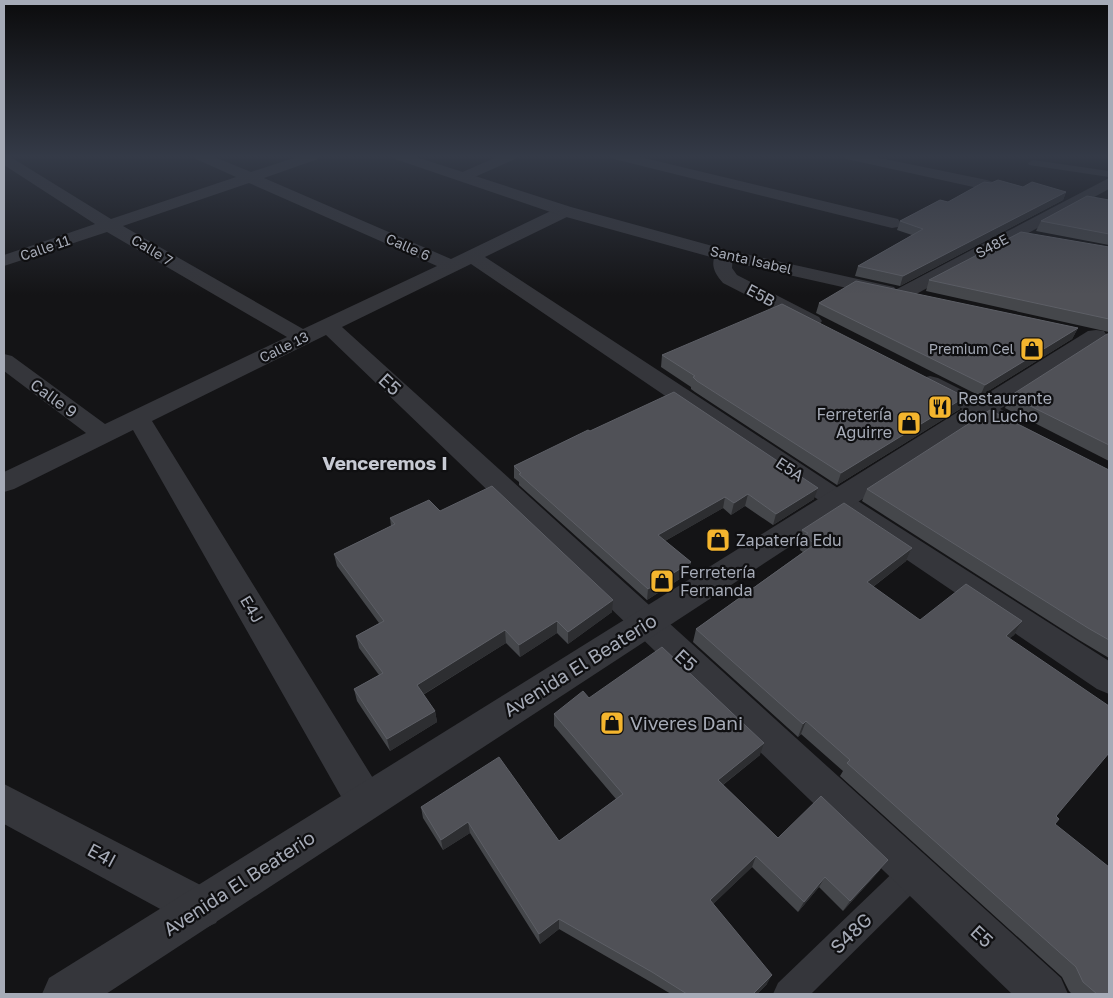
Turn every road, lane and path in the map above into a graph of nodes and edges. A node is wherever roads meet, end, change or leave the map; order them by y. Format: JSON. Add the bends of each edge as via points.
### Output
{"nodes":[{"id":1,"x":73,"y":203,"type":"edge"},
{"id":2,"x":177,"y":203,"type":"edge"},
{"id":3,"x":309,"y":203,"type":"edge"},
{"id":4,"x":540,"y":203,"type":"edge"},
{"id":5,"x":809,"y":203,"type":"edge"},
{"id":6,"x":1073,"y":203,"type":"edge"},
{"id":7,"x":565,"y":211,"type":"junction"},
{"id":8,"x":892,"y":223,"type":"dead end"},
{"id":9,"x":110,"y":226,"type":"junction"},
{"id":10,"x":1014,"y":234,"type":"junction"},
{"id":11,"x":1043,"y":240,"type":"edge"},
{"id":12,"x":724,"y":255,"type":"junction"},
{"id":13,"x":472,"y":256,"type":"junction"},
{"id":14,"x":4,"y":262,"type":"edge"},
{"id":15,"x":450,"y":265,"type":"junction"},
{"id":16,"x":902,"y":294,"type":"junction"},
{"id":17,"x":931,"y":300,"type":"edge"},
{"id":18,"x":315,"y":331,"type":"junction"},
{"id":19,"x":834,"y":333,"type":"edge"},
{"id":20,"x":1094,"y":335,"type":"edge"},
{"id":21,"x":4,"y":361,"type":"edge"},
{"id":22,"x":912,"y":373,"type":"edge"},
{"id":23,"x":981,"y":409,"type":"junction"},
{"id":24,"x":138,"y":418,"type":"junction"},
{"id":25,"x":1024,"y":431,"type":"edge"},
{"id":26,"x":104,"y":435,"type":"junction"},
{"id":27,"x":4,"y":483,"type":"edge"},
{"id":28,"x":837,"y":501,"type":"junction"},
{"id":29,"x":646,"y":623,"type":"junction"},
{"id":30,"x":1109,"y":679,"type":"edge"},
{"id":31,"x":366,"y":801,"type":"junction"},
{"id":32,"x":4,"y":803,"type":"edge"},
{"id":33,"x":914,"y":872,"type":"junction"},
{"id":34,"x":201,"y":908,"type":"junction"},
{"id":35,"x":65,"y":994,"type":"edge"},
{"id":36,"x":789,"y":994,"type":"edge"},
{"id":37,"x":1045,"y":994,"type":"edge"}],
"edges":[{"from":1,"to":9,"type":"street","name":"Calle 7"},
{"from":2,"to":9,"type":"street","name":"Calle 11"},
{"from":3,"to":15,"type":"street","name":"Calle 6"},
{"from":4,"to":7,"type":"street","name":"Santa Isabel"},
{"from":5,"to":8,"type":"street"},
{"from":6,"to":10,"type":"street","name":"S48E"},
{"from":7,"to":12,"type":"street","name":"Santa Isabel"},
{"from":7,"to":13,"type":"street","name":"Calle 13"},
{"from":9,"to":14,"type":"street","name":"Calle 11"},
{"from":9,"to":18,"type":"street","name":"Calle 7"},
{"from":10,"to":11,"type":"street"},
{"from":10,"to":16,"type":"street","name":"S48E"},
{"from":12,"to":16,"type":"street","name":"Santa Isabel"},
{"from":12,"to":19,"type":"street","name":"E5B","via":[[722,272],[730,278]]},
{"from":13,"to":15,"type":"street","name":"Calle 13"},
{"from":13,"to":28,"type":"street","name":"E5A"},
{"from":15,"to":18,"type":"street","name":"Calle 13"},
{"from":16,"to":17,"type":"street","name":"Santa Isabel"},
{"from":18,"to":24,"type":"street","name":"Calle 13"},
{"from":18,"to":29,"type":"street","name":"E5"},
{"from":20,"to":23,"type":"street","name":"Avenida El Beaterio"},
{"from":21,"to":26,"type":"street","name":"Calle 9"},
{"from":22,"to":23,"type":"street"},
{"from":23,"to":25,"type":"street"},
{"from":23,"to":28,"type":"street","name":"Avenida El Beaterio"},
{"from":24,"to":26,"type":"street","name":"Calle 13"},
{"from":24,"to":31,"type":"street","name":"E4J"},
{"from":26,"to":27,"type":"street","name":"Calle 13"},
{"from":28,"to":29,"type":"street","name":"Avenida El Beaterio"},
{"from":28,"to":30,"type":"street","name":"E5A"},
{"from":29,"to":31,"type":"street","name":"Avenida El Beaterio"},
{"from":29,"to":33,"type":"street","name":"E5"},
{"from":31,"to":34,"type":"street","name":"Avenida El Beaterio"},
{"from":32,"to":34,"type":"street","name":"E4I"},
{"from":33,"to":36,"type":"lane","name":"S48G"},
{"from":33,"to":37,"type":"street","name":"E5"},
{"from":34,"to":35,"type":"street","name":"Avenida El Beaterio"}]}
